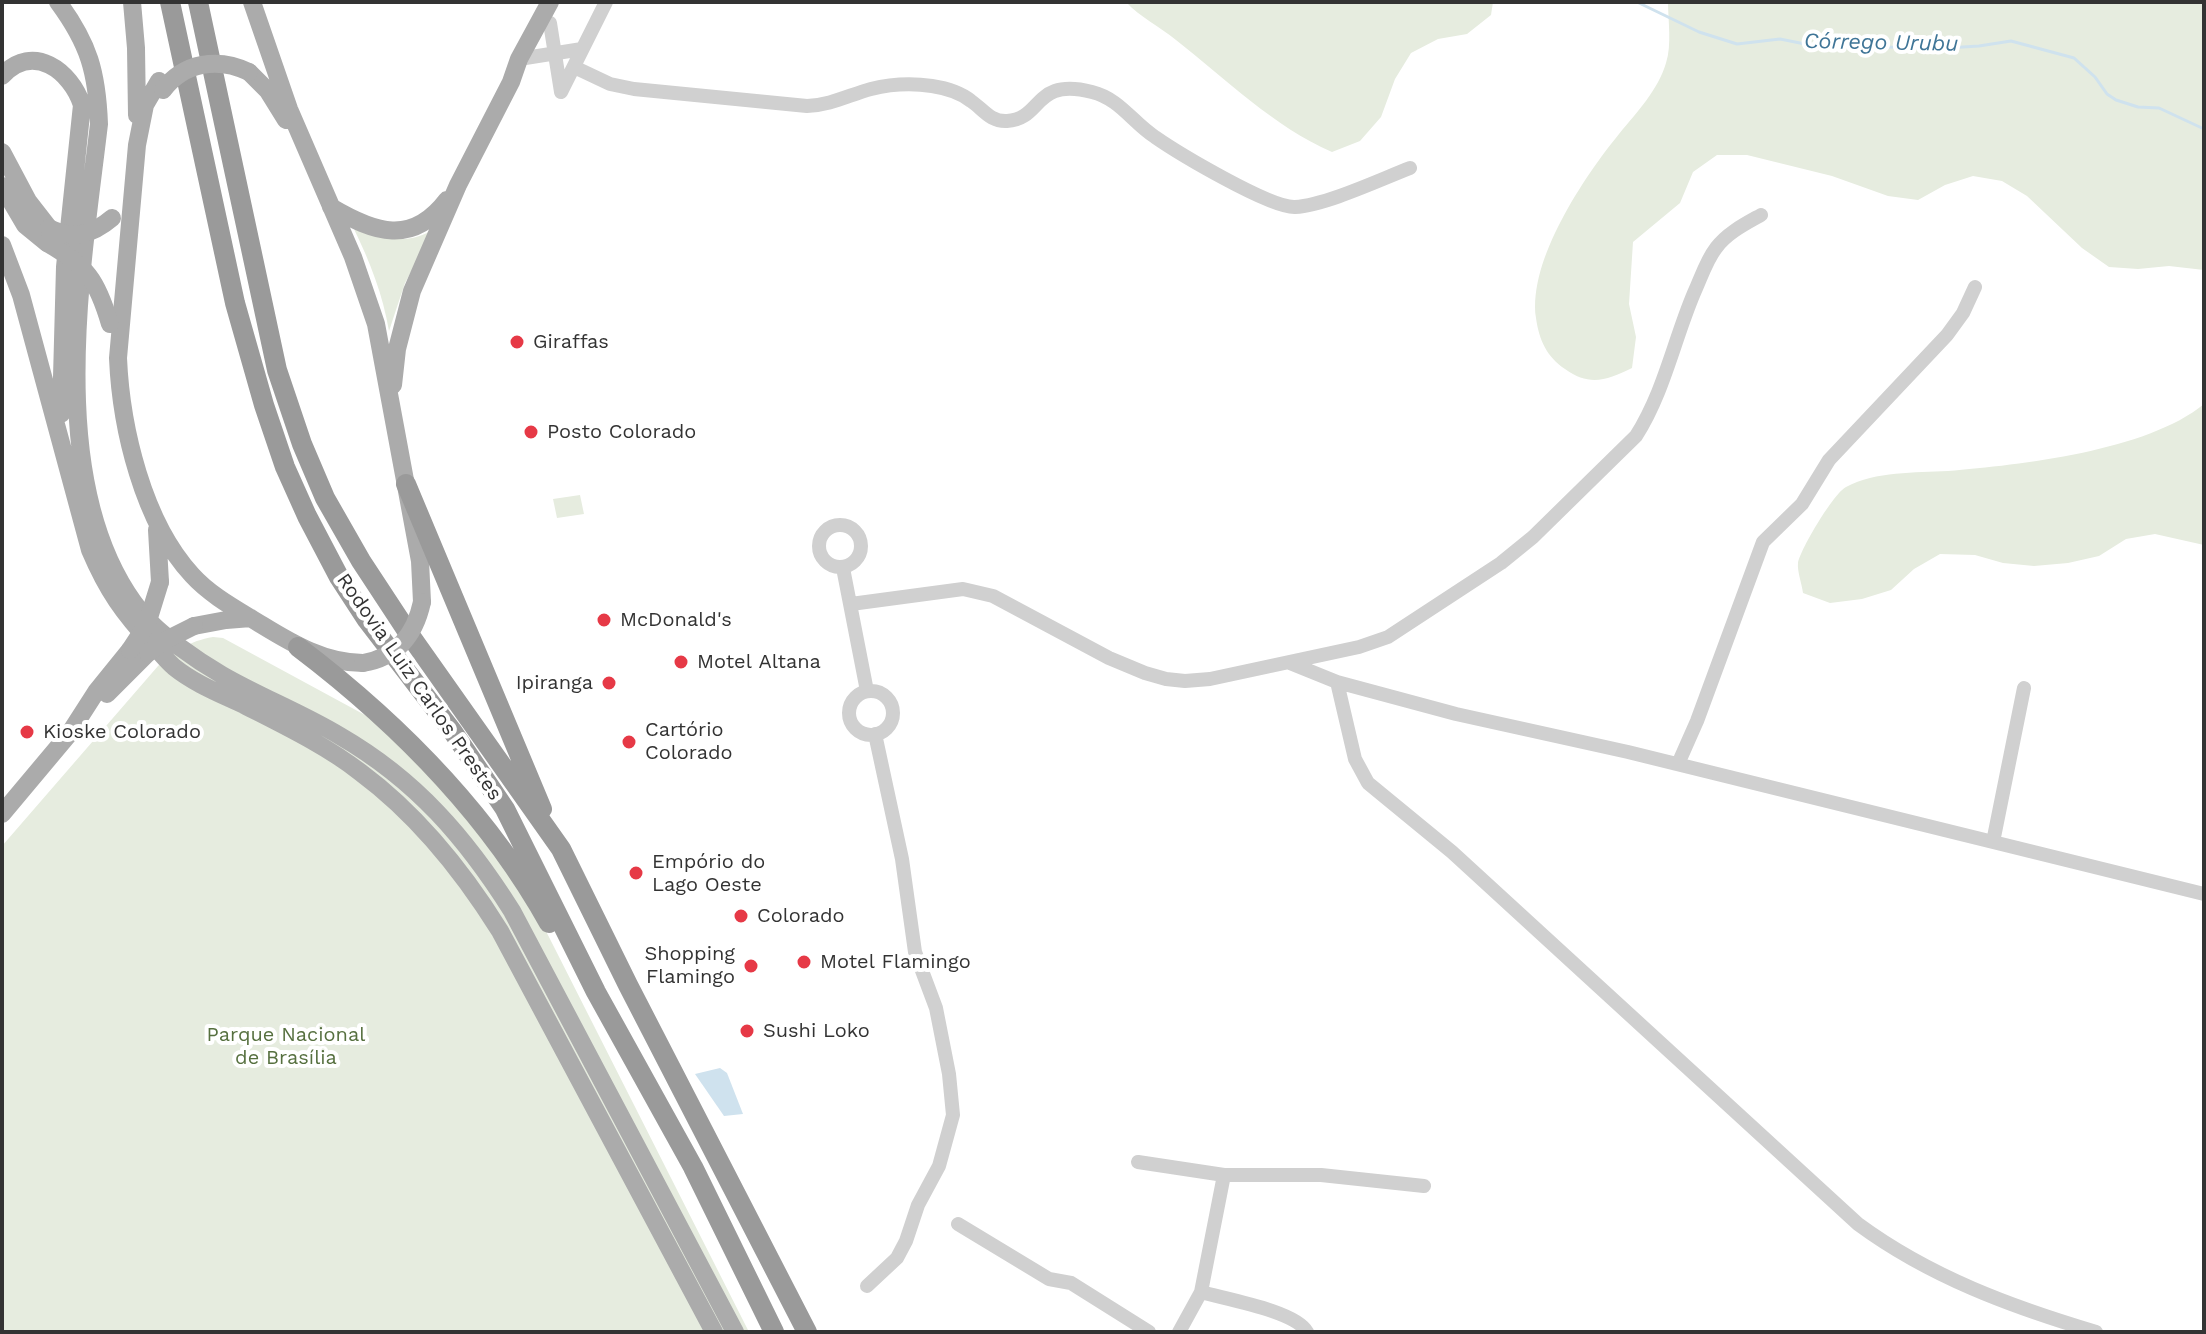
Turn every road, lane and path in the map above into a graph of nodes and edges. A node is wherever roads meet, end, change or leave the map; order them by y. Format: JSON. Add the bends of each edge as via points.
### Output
{"nodes":[{"id":1,"x":58,"y":2,"type":"edge"},
{"id":2,"x":132,"y":2,"type":"edge"},
{"id":3,"x":170,"y":2,"type":"edge"},
{"id":4,"x":198,"y":2,"type":"edge"},
{"id":5,"x":252,"y":2,"type":"edge"},
{"id":6,"x":550,"y":2,"type":"edge"},
{"id":7,"x":561,"y":2,"type":"edge"},
{"id":8,"x":606,"y":2,"type":"edge"},
{"id":9,"x":550,"y":23,"type":"junction"},
{"id":10,"x":582,"y":49,"type":"junction"},
{"id":11,"x":553,"y":54,"type":"junction"},
{"id":12,"x":524,"y":59,"type":"junction"},
{"id":13,"x":247,"y":67,"type":"junction"},
{"id":14,"x":574,"y":67,"type":"junction"},
{"id":15,"x":2,"y":76,"type":"edge"},
{"id":16,"x":161,"y":86,"type":"junction"},
{"id":17,"x":289,"y":109,"type":"junction"},
{"id":18,"x":137,"y":145,"type":"junction"},
{"id":19,"x":2,"y":152,"type":"edge"},
{"id":20,"x":308,"y":157,"type":"junction"},
{"id":21,"x":1410,"y":168,"type":"dead end"},
{"id":22,"x":458,"y":185,"type":"junction"},
{"id":23,"x":2,"y":186,"type":"edge"},
{"id":24,"x":331,"y":207,"type":"junction"},
{"id":25,"x":1761,"y":215,"type":"dead end"},
{"id":26,"x":121,"y":221,"type":"junction"},
{"id":27,"x":48,"y":236,"type":"junction"},
{"id":28,"x":2,"y":245,"type":"edge"},
{"id":29,"x":1975,"y":287,"type":"dead end"},
{"id":30,"x":118,"y":358,"type":"junction"},
{"id":31,"x":391,"y":404,"type":"junction"},
{"id":32,"x":61,"y":438,"type":"junction"},
{"id":33,"x":137,"y":464,"type":"junction"},
{"id":34,"x":406,"y":484,"type":"junction"},
{"id":35,"x":156,"y":524,"type":"junction"},
{"id":36,"x":843,"y":568,"type":"dead end"},
{"id":37,"x":851,"y":604,"type":"junction"},
{"id":38,"x":251,"y":618,"type":"junction"},
{"id":39,"x":298,"y":647,"type":"junction"},
{"id":40,"x":133,"y":658,"type":"junction"},
{"id":41,"x":361,"y":660,"type":"junction"},
{"id":42,"x":1290,"y":662,"type":"junction"},
{"id":43,"x":1337,"y":682,"type":"junction"},
{"id":44,"x":2024,"y":688,"type":"dead end"},
{"id":45,"x":867,"y":691,"type":"junction"},
{"id":46,"x":875,"y":734,"type":"junction"},
{"id":47,"x":1678,"y":764,"type":"junction"},
{"id":48,"x":2,"y":814,"type":"edge"},
{"id":49,"x":552,"y":835,"type":"junction"},
{"id":50,"x":1993,"y":842,"type":"junction"},
{"id":51,"x":2204,"y":894,"type":"edge"},
{"id":52,"x":596,"y":992,"type":"junction"},
{"id":53,"x":1138,"y":1162,"type":"dead end"},
{"id":54,"x":1224,"y":1175,"type":"junction"},
{"id":55,"x":1424,"y":1186,"type":"dead end"},
{"id":56,"x":958,"y":1224,"type":"dead end"},
{"id":57,"x":867,"y":1286,"type":"dead end"},
{"id":58,"x":1201,"y":1292,"type":"junction"},
{"id":59,"x":714,"y":1332,"type":"edge"},
{"id":60,"x":735,"y":1332,"type":"edge"},
{"id":61,"x":774,"y":1332,"type":"edge"},
{"id":62,"x":807,"y":1332,"type":"edge"},
{"id":63,"x":1149,"y":1332,"type":"edge"},
{"id":64,"x":1179,"y":1332,"type":"edge"},
{"id":65,"x":1307,"y":1332,"type":"edge"},
{"id":66,"x":2096,"y":1332,"type":"edge"}],
"edges":[{"from":1,"to":60,"type":"main road","via":[[79,30],[97,86],[99,124],[75,349],[78,438],[99,532],[122,586],[142,615],[193,657],[341,736],[421,796],[456,831],[512,911]]},
{"from":2,"to":18,"type":"main road"},
{"from":3,"to":52,"type":"highway","name":"Rodovia Luiz Carlos Prestes","via":[[235,303],[285,467],[339,577],[505,809]]},
{"from":4,"to":49,"type":"highway","name":"Rodovia Luiz Carlos Prestes","via":[[277,370],[302,444],[361,561]]},
{"from":5,"to":17,"type":"main road"},
{"from":6,"to":12,"type":"main road"},
{"from":7,"to":9,"type":"main road"},
{"from":8,"to":10,"type":"street"},
{"from":9,"to":11,"type":"street"},
{"from":9,"to":12,"type":"main road"},
{"from":10,"to":11,"type":"street"},
{"from":10,"to":14,"type":"street"},
{"from":11,"to":12,"type":"street"},
{"from":11,"to":14,"type":"street","via":[[561,92]]},
{"from":12,"to":22,"type":"main road"},
{"from":13,"to":16,"type":"main road","via":[[219,56],[193,59],[172,69]]},
{"from":13,"to":17,"type":"main road","via":[[272,85]]},
{"from":13,"to":20,"type":"main road"},
{"from":14,"to":21,"type":"street","via":[[634,89],[807,106],[871,89],[929,85],[959,93],[1002,121],[1019,119],[1050,91],[1089,91],[1113,99],[1168,146],[1268,200],[1292,207]]},
{"from":15,"to":32,"type":"main road","via":[[13,66],[46,63],[77,88],[82,105],[65,267]]},
{"from":16,"to":18,"type":"main road","via":[[145,105]]},
{"from":16,"to":26,"type":"main road","via":[[141,192]]},
{"from":17,"to":20,"type":"main road"},
{"from":18,"to":26,"type":"main road"},
{"from":19,"to":27,"type":"main road"},
{"from":20,"to":24,"type":"main road"},
{"from":22,"to":24,"type":"main road","via":[[424,224],[400,231],[359,224]]},
{"from":22,"to":31,"type":"main road","via":[[404,316]]},
{"from":23,"to":27,"type":"main road","via":[[25,225]]},
{"from":24,"to":31,"type":"main road","via":[[376,324]]},
{"from":25,"to":42,"type":"street","via":[[1714,250],[1648,417],[1621,453],[1533,537],[1377,642]]},
{"from":26,"to":27,"type":"main road","bridge":true,"via":[[83,235]]},
{"from":26,"to":30,"type":"main road"},
{"from":27,"to":30,"type":"main road","bridge":true,"via":[[93,279]]},
{"from":28,"to":32,"type":"main road"},
{"from":29,"to":47,"type":"street","via":[[1947,335],[1829,460],[1802,504],[1763,542]]},
{"from":30,"to":33,"type":"main road"},
{"from":31,"to":34,"type":"main road"},
{"from":32,"to":59,"type":"main road","via":[[90,550],[123,612],[174,667],[360,772],[445,851],[474,889]]},
{"from":33,"to":35,"type":"main road"},
{"from":33,"to":41,"type":"main road","via":[[178,548],[202,575],[299,638]]},
{"from":34,"to":41,"type":"main road","bridge":true,"via":[[420,561],[415,629],[384,657]]},
{"from":34,"to":49,"type":"highway"},
{"from":35,"to":38,"type":"main road","via":[[193,576]]},
{"from":35,"to":40,"type":"main road","bridge":true,"via":[[160,582]]},
{"from":36,"to":37,"type":"street"},
{"from":37,"to":42,"type":"street","via":[[979,591],[1109,658],[1166,679],[1210,679]]},
{"from":37,"to":45,"type":"street"},
{"from":38,"to":39,"type":"main road"},
{"from":38,"to":40,"type":"main road","bridge":true,"via":[[194,626]]},
{"from":39,"to":41,"type":"main road","via":[[340,661]]},
{"from":39,"to":52,"type":"highway","via":[[377,712],[468,806],[511,860]]},
{"from":40,"to":48,"type":"main road","via":[[96,692]]},
{"from":42,"to":43,"type":"street"},
{"from":43,"to":47,"type":"street"},
{"from":43,"to":66,"type":"street","via":[[1355,759],[1368,783],[1452,852],[1858,1224],[1892,1248],[1995,1299]]},
{"from":44,"to":50,"type":"street"},
{"from":45,"to":46,"type":"street","via":[[853,700],[849,717],[859,731]]},
{"from":45,"to":46,"type":"street","via":[[884,694],[893,709],[889,725]]},
{"from":46,"to":57,"type":"street","via":[[915,952],[936,1008],[953,1115],[939,1166],[906,1241],[885,1272]]},
{"from":47,"to":50,"type":"street"},
{"from":49,"to":62,"type":"highway"},
{"from":50,"to":51,"type":"street"},
{"from":52,"to":61,"type":"highway","via":[[693,1167]]},
{"from":53,"to":54,"type":"street"},
{"from":54,"to":55,"type":"street","via":[[1321,1175]]},
{"from":54,"to":58,"type":"street"},
{"from":56,"to":63,"type":"street","via":[[1049,1279],[1071,1283]]},
{"from":58,"to":64,"type":"street"},
{"from":58,"to":65,"type":"street","via":[[1290,1317]]}]}
